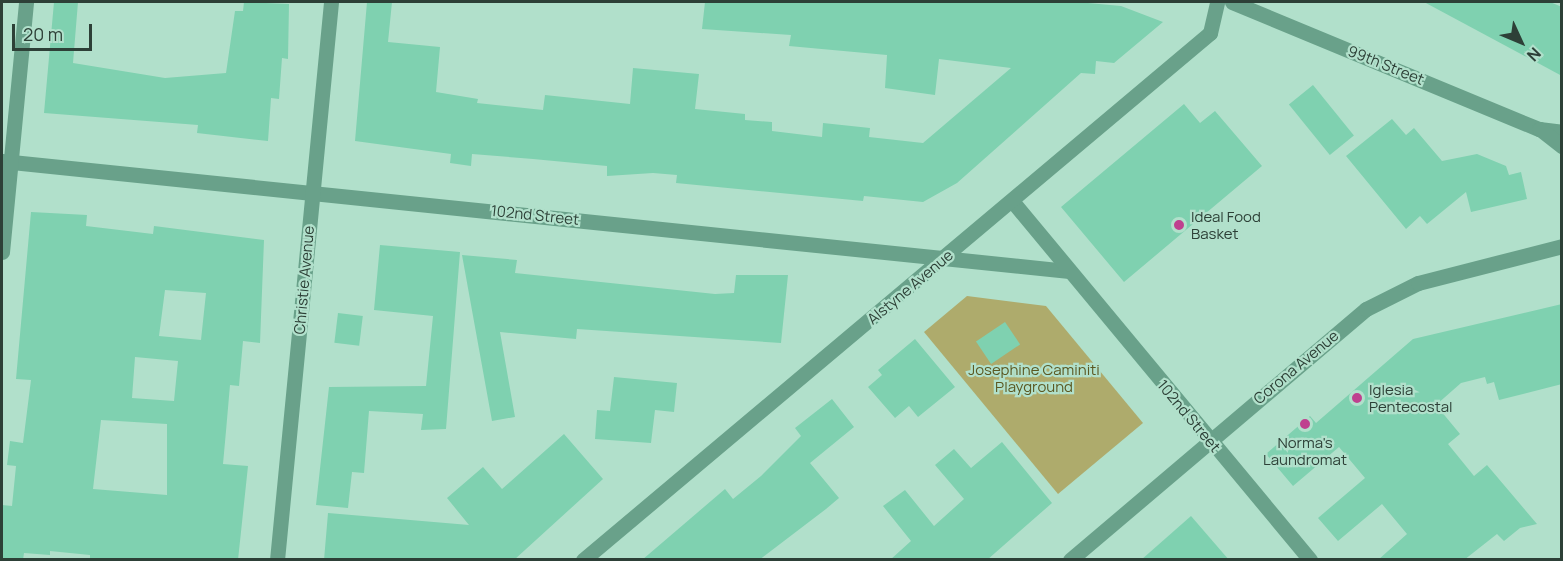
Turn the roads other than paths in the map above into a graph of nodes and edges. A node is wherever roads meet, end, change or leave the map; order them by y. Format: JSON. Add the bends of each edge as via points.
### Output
{"nodes":[{"id":1,"x":26,"y":2,"type":"edge"},
{"id":2,"x":331,"y":2,"type":"edge"},
{"id":3,"x":1217,"y":2,"type":"edge"},
{"id":4,"x":1232,"y":2,"type":"edge"},
{"id":5,"x":1539,"y":129,"type":"junction"},
{"id":6,"x":1562,"y":132,"type":"edge"},
{"id":7,"x":1562,"y":146,"type":"edge"},
{"id":8,"x":6,"y":161,"type":"edge"},
{"id":9,"x":312,"y":192,"type":"junction"},
{"id":10,"x":1013,"y":202,"type":"junction"},
{"id":11,"x":1562,"y":246,"type":"edge"},
{"id":12,"x":2,"y":252,"type":"edge"},
{"id":13,"x":947,"y":256,"type":"junction"},
{"id":14,"x":1069,"y":271,"type":"junction"},
{"id":15,"x":1210,"y":441,"type":"junction"},
{"id":16,"x":277,"y":560,"type":"edge"},
{"id":17,"x":583,"y":560,"type":"edge"},
{"id":18,"x":1070,"y":560,"type":"edge"},
{"id":19,"x":1310,"y":560,"type":"edge"}],
"edges":[{"from":1,"to":8,"type":"street"},
{"from":2,"to":9,"type":"street","name":"Christie Avenue"},
{"from":3,"to":10,"type":"street","name":"Alstyne Avenue","via":[[1210,33]]},
{"from":4,"to":5,"type":"street","name":"99th Street"},
{"from":5,"to":6,"type":"street","name":"99th Street"},
{"from":5,"to":7,"type":"street","name":"99th Street"},
{"from":8,"to":9,"type":"street","name":"102nd Street"},
{"from":8,"to":12,"type":"street"},
{"from":9,"to":13,"type":"street","name":"102nd Street"},
{"from":9,"to":16,"type":"street","name":"Christie Avenue"},
{"from":10,"to":13,"type":"street","name":"Alstyne Avenue"},
{"from":10,"to":14,"type":"street","name":"102nd Street"},
{"from":11,"to":15,"type":"street","name":"Corona Avenue","via":[[1418,283],[1366,309]]},
{"from":13,"to":14,"type":"street","name":"102nd Street"},
{"from":13,"to":17,"type":"street","name":"Alstyne Avenue"},
{"from":14,"to":15,"type":"street","name":"102nd Street"},
{"from":15,"to":18,"type":"street","name":"Corona Avenue"},
{"from":15,"to":19,"type":"street","name":"102nd Street"}]}
